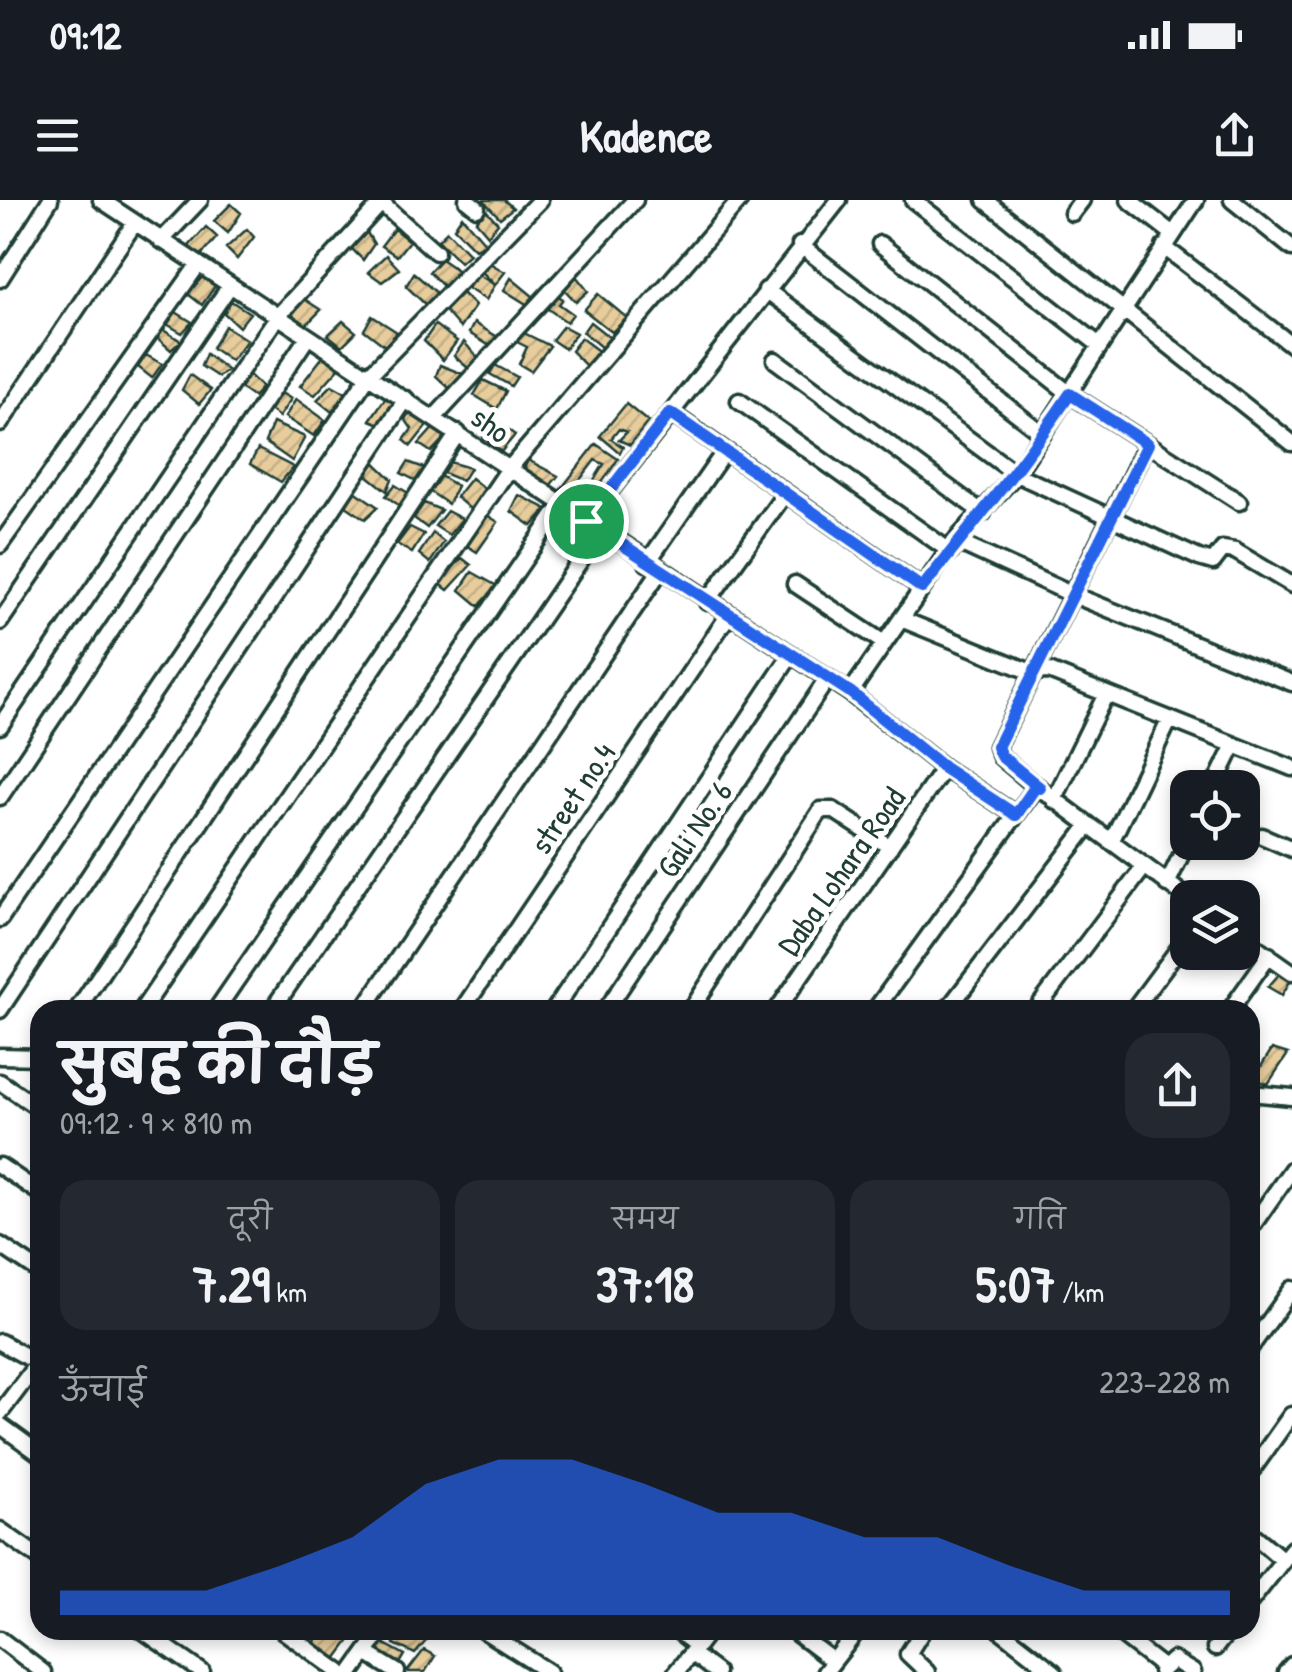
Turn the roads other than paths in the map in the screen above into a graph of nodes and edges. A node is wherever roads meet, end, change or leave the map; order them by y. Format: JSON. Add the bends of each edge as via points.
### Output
{"nodes":[{"id":1,"x":50,"y":200,"type":"edge"},
{"id":2,"x":100,"y":200,"type":"edge"},
{"id":3,"x":200,"y":200,"type":"edge"},
{"id":4,"x":540,"y":200,"type":"edge"},
{"id":5,"x":635,"y":200,"type":"edge"},
{"id":6,"x":740,"y":200,"type":"edge"},
{"id":7,"x":838,"y":200,"type":"edge"},
{"id":8,"x":913,"y":200,"type":"edge"},
{"id":9,"x":1082,"y":200,"type":"edge"},
{"id":10,"x":1129,"y":200,"type":"edge"},
{"id":11,"x":1196,"y":200,"type":"edge"},
{"id":12,"x":1232,"y":200,"type":"edge"},
{"id":13,"x":383,"y":202,"type":"edge"},
{"id":14,"x":990,"y":202,"type":"edge"},
{"id":15,"x":1072,"y":213,"type":"dead end"},
{"id":16,"x":134,"y":224,"type":"junction"},
{"id":17,"x":1172,"y":234,"type":"junction"},
{"id":18,"x":162,"y":241,"type":"junction"},
{"id":19,"x":880,"y":244,"type":"dead end"},
{"id":20,"x":800,"y":246,"type":"junction"},
{"id":21,"x":1164,"y":248,"type":"junction"},
{"id":22,"x":1292,"y":248,"type":"edge"},
{"id":23,"x":436,"y":252,"type":"dead end"},
{"id":24,"x":198,"y":265,"type":"junction"},
{"id":25,"x":0,"y":279,"type":"edge"},
{"id":26,"x":229,"y":287,"type":"junction"},
{"id":27,"x":766,"y":290,"type":"junction"},
{"id":28,"x":1122,"y":310,"type":"junction"},
{"id":29,"x":277,"y":318,"type":"junction"},
{"id":30,"x":307,"y":338,"type":"junction"},
{"id":31,"x":1098,"y":344,"type":"junction"},
{"id":32,"x":1292,"y":345,"type":"edge"},
{"id":33,"x":774,"y":360,"type":"dead end"},
{"id":34,"x":368,"y":374,"type":"junction"},
{"id":35,"x":1070,"y":394,"type":"junction"},
{"id":36,"x":406,"y":399,"type":"junction"},
{"id":37,"x":739,"y":401,"type":"dead end"},
{"id":38,"x":5,"y":405,"type":"edge"},
{"id":39,"x":670,"y":413,"type":"junction"},
{"id":40,"x":434,"y":418,"type":"junction"},
{"id":41,"x":0,"y":424,"type":"edge"},
{"id":42,"x":458,"y":433,"type":"junction"},
{"id":43,"x":1043,"y":434,"type":"junction"},
{"id":44,"x":1292,"y":443,"type":"edge"},
{"id":45,"x":1148,"y":444,"type":"junction"},
{"id":46,"x":724,"y":452,"type":"junction"},
{"id":47,"x":508,"y":470,"type":"junction"},
{"id":48,"x":1016,"y":474,"type":"junction"},
{"id":49,"x":784,"y":495,"type":"junction"},
{"id":50,"x":1239,"y":502,"type":"dead end"},
{"id":51,"x":561,"y":506,"type":"junction"},
{"id":52,"x":983,"y":514,"type":"junction"},
{"id":53,"x":1109,"y":516,"type":"junction"},
{"id":54,"x":586,"y":521,"type":"junction"},
{"id":55,"x":600,"y":532,"type":"junction"},
{"id":56,"x":0,"y":545,"type":"edge"},
{"id":57,"x":953,"y":547,"type":"junction"},
{"id":58,"x":653,"y":567,"type":"junction"},
{"id":59,"x":795,"y":584,"type":"dead end"},
{"id":60,"x":1292,"y":585,"type":"edge"},
{"id":61,"x":922,"y":588,"type":"junction"},
{"id":62,"x":1070,"y":594,"type":"junction"},
{"id":63,"x":706,"y":602,"type":"junction"},
{"id":64,"x":728,"y":616,"type":"junction"},
{"id":65,"x":901,"y":619,"type":"junction"},
{"id":66,"x":0,"y":622,"type":"edge"},
{"id":67,"x":884,"y":643,"type":"junction"},
{"id":68,"x":791,"y":654,"type":"junction"},
{"id":69,"x":1030,"y":672,"type":"junction"},
{"id":70,"x":828,"y":678,"type":"junction"},
{"id":71,"x":1292,"y":683,"type":"edge"},
{"id":72,"x":850,"y":692,"type":"junction"},
{"id":73,"x":1105,"y":696,"type":"junction"},
{"id":74,"x":1170,"y":718,"type":"junction"},
{"id":75,"x":0,"y":726,"type":"edge"},
{"id":76,"x":1234,"y":745,"type":"junction"},
{"id":77,"x":944,"y":768,"type":"junction"},
{"id":78,"x":1292,"y":768,"type":"edge"},
{"id":79,"x":1222,"y":770,"type":"edge"},
{"id":80,"x":1040,"y":788,"type":"junction"},
{"id":81,"x":0,"y":797,"type":"edge"},
{"id":82,"x":1054,"y":800,"type":"junction"},
{"id":83,"x":1016,"y":815,"type":"junction"},
{"id":84,"x":1089,"y":825,"type":"junction"},
{"id":85,"x":1262,"y":836,"type":"dead end"},
{"id":86,"x":1111,"y":842,"type":"junction"},
{"id":87,"x":890,"y":847,"type":"junction"},
{"id":88,"x":1292,"y":849,"type":"edge"},
{"id":89,"x":1178,"y":860,"type":"edge"},
{"id":90,"x":1144,"y":867,"type":"junction"},
{"id":91,"x":1167,"y":884,"type":"junction"},
{"id":92,"x":1170,"y":886,"type":"edge"},
{"id":93,"x":0,"y":919,"type":"edge"},
{"id":94,"x":1260,"y":950,"type":"edge"},
{"id":95,"x":1268,"y":956,"type":"junction"},
{"id":96,"x":1170,"y":960,"type":"edge"},
{"id":97,"x":1292,"y":972,"type":"edge"},
{"id":98,"x":84,"y":1000,"type":"edge"},
{"id":99,"x":149,"y":1000,"type":"edge"},
{"id":100,"x":223,"y":1000,"type":"edge"},
{"id":101,"x":279,"y":1000,"type":"edge"},
{"id":102,"x":370,"y":1000,"type":"edge"},
{"id":103,"x":469,"y":1000,"type":"edge"},
{"id":104,"x":561,"y":1000,"type":"edge"},
{"id":105,"x":613,"y":1000,"type":"edge"},
{"id":106,"x":698,"y":1000,"type":"edge"},
{"id":107,"x":784,"y":1000,"type":"edge"},
{"id":108,"x":882,"y":1000,"type":"edge"},
{"id":109,"x":955,"y":1000,"type":"edge"},
{"id":110,"x":1044,"y":1000,"type":"edge"},
{"id":111,"x":1140,"y":1000,"type":"edge"},
{"id":112,"x":1237,"y":1000,"type":"edge"},
{"id":113,"x":0,"y":1010,"type":"edge"},
{"id":114,"x":0,"y":1056,"type":"edge"},
{"id":115,"x":30,"y":1057,"type":"edge"},
{"id":116,"x":0,"y":1082,"type":"edge"},
{"id":117,"x":1260,"y":1094,"type":"edge"},
{"id":118,"x":1292,"y":1097,"type":"edge"},
{"id":119,"x":30,"y":1102,"type":"edge"},
{"id":120,"x":0,"y":1166,"type":"edge"},
{"id":121,"x":1292,"y":1169,"type":"edge"},
{"id":122,"x":30,"y":1186,"type":"edge"},
{"id":123,"x":1260,"y":1215,"type":"edge"},
{"id":124,"x":0,"y":1245,"type":"edge"},
{"id":125,"x":30,"y":1265,"type":"edge"},
{"id":126,"x":1292,"y":1289,"type":"edge"},
{"id":127,"x":1260,"y":1334,"type":"edge"},
{"id":128,"x":0,"y":1342,"type":"edge"},
{"id":129,"x":30,"y":1357,"type":"edge"},
{"id":130,"x":30,"y":1374,"type":"edge"},
{"id":131,"x":25,"y":1380,"type":"junction"},
{"id":132,"x":30,"y":1384,"type":"edge"},
{"id":133,"x":0,"y":1413,"type":"edge"},
{"id":134,"x":1291,"y":1415,"type":"edge"},
{"id":135,"x":0,"y":1425,"type":"edge"},
{"id":136,"x":30,"y":1447,"type":"edge"},
{"id":137,"x":1260,"y":1460,"type":"edge"},
{"id":138,"x":0,"y":1530,"type":"edge"},
{"id":139,"x":1260,"y":1538,"type":"edge"},
{"id":140,"x":30,"y":1551,"type":"edge"},
{"id":141,"x":1288,"y":1554,"type":"edge"},
{"id":142,"x":1260,"y":1589,"type":"edge"},
{"id":143,"x":0,"y":1640,"type":"edge"},
{"id":144,"x":156,"y":1640,"type":"edge"},
{"id":145,"x":296,"y":1640,"type":"edge"},
{"id":146,"x":375,"y":1640,"type":"edge"},
{"id":147,"x":499,"y":1640,"type":"edge"},
{"id":148,"x":686,"y":1640,"type":"edge"},
{"id":149,"x":701,"y":1640,"type":"edge"},
{"id":150,"x":802,"y":1640,"type":"edge"},
{"id":151,"x":850,"y":1640,"type":"edge"},
{"id":152,"x":917,"y":1640,"type":"edge"},
{"id":153,"x":1013,"y":1640,"type":"edge"},
{"id":154,"x":1128,"y":1640,"type":"edge"},
{"id":155,"x":1222,"y":1640,"type":"edge"},
{"id":156,"x":1216,"y":1648,"type":"dead end"},
{"id":157,"x":694,"y":1649,"type":"junction"},
{"id":158,"x":366,"y":1652,"type":"junction"},
{"id":159,"x":1292,"y":1665,"type":"edge"},
{"id":160,"x":829,"y":1666,"type":"edge"},
{"id":161,"x":1162,"y":1670,"type":"edge"},
{"id":162,"x":44,"y":1672,"type":"edge"},
{"id":163,"x":202,"y":1672,"type":"edge"},
{"id":164,"x":340,"y":1672,"type":"edge"},
{"id":165,"x":352,"y":1672,"type":"edge"},
{"id":166,"x":397,"y":1672,"type":"edge"},
{"id":167,"x":550,"y":1672,"type":"edge"},
{"id":168,"x":676,"y":1672,"type":"edge"},
{"id":169,"x":716,"y":1672,"type":"edge"},
{"id":170,"x":927,"y":1672,"type":"edge"},
{"id":171,"x":1054,"y":1672,"type":"edge"},
{"id":172,"x":1192,"y":1672,"type":"edge"},
{"id":173,"x":1286,"y":1672,"type":"edge"}],
"edges":[{"from":1,"to":25,"type":"street"},
{"from":2,"to":16,"type":"street","name":"sho"},
{"from":3,"to":18,"type":"street"},
{"from":4,"to":34,"type":"street"},
{"from":5,"to":40,"type":"street"},
{"from":6,"to":47,"type":"street"},
{"from":7,"to":20,"type":"street"},
{"from":8,"to":31,"type":"street"},
{"from":9,"to":15,"type":"street"},
{"from":10,"to":17,"type":"street"},
{"from":11,"to":17,"type":"street"},
{"from":12,"to":22,"type":"street"},
{"from":13,"to":23,"type":"street"},
{"from":13,"to":29,"type":"street"},
{"from":14,"to":28,"type":"street"},
{"from":16,"to":18,"type":"street","name":"sho"},
{"from":16,"to":38,"type":"street"},
{"from":17,"to":21,"type":"street"},
{"from":18,"to":24,"type":"street","name":"sho"},
{"from":19,"to":35,"type":"street"},
{"from":20,"to":27,"type":"street"},
{"from":20,"to":43,"type":"street"},
{"from":21,"to":28,"type":"street"},
{"from":21,"to":32,"type":"street"},
{"from":24,"to":26,"type":"street","name":"sho"},
{"from":24,"to":56,"type":"street"},
{"from":26,"to":29,"type":"street","name":"sho"},
{"from":26,"to":66,"type":"street"},
{"from":27,"to":39,"type":"street"},
{"from":27,"to":48,"type":"street"},
{"from":28,"to":31,"type":"street"},
{"from":28,"to":44,"type":"street"},
{"from":29,"to":30,"type":"street","name":"sho"},
{"from":29,"to":75,"type":"street"},
{"from":30,"to":34,"type":"street","name":"sho"},
{"from":30,"to":81,"type":"street"},
{"from":31,"to":35,"type":"street"},
{"from":33,"to":52,"type":"street"},
{"from":34,"to":36,"type":"street","name":"sho"},
{"from":34,"to":93,"type":"street"},
{"from":35,"to":43,"type":"street"},
{"from":35,"to":45,"type":"street"},
{"from":36,"to":40,"type":"street","name":"sho"},
{"from":36,"to":113,"type":"street"},
{"from":37,"to":57,"type":"street"},
{"from":38,"to":41,"type":"street"},
{"from":39,"to":46,"type":"street"},
{"from":39,"to":54,"type":"street"},
{"from":40,"to":42,"type":"street","name":"sho"},
{"from":42,"to":47,"type":"street","name":"sho"},
{"from":42,"to":98,"type":"street"},
{"from":43,"to":48,"type":"street"},
{"from":45,"to":50,"type":"street"},
{"from":45,"to":53,"type":"street"},
{"from":46,"to":49,"type":"street"},
{"from":46,"to":58,"type":"street"},
{"from":47,"to":51,"type":"street","name":"sho"},
{"from":47,"to":99,"type":"street"},
{"from":48,"to":52,"type":"street"},
{"from":48,"to":53,"type":"street"},
{"from":49,"to":61,"type":"street"},
{"from":49,"to":63,"type":"street"},
{"from":51,"to":54,"type":"street","name":"sho"},
{"from":51,"to":100,"type":"street"},
{"from":52,"to":57,"type":"street"},
{"from":53,"to":60,"type":"street","via":[[1209,562],[1229,548]]},
{"from":53,"to":62,"type":"street"},
{"from":54,"to":55,"type":"street","name":"sho"},
{"from":55,"to":58,"type":"street","name":"sho"},
{"from":55,"to":101,"type":"street"},
{"from":57,"to":61,"type":"street"},
{"from":57,"to":62,"type":"street"},
{"from":58,"to":63,"type":"street","name":"sho"},
{"from":58,"to":102,"type":"street"},
{"from":59,"to":67,"type":"street"},
{"from":61,"to":65,"type":"street"},
{"from":62,"to":69,"type":"street"},
{"from":62,"to":71,"type":"street"},
{"from":63,"to":64,"type":"street","name":"sho"},
{"from":64,"to":68,"type":"street","name":"sho"},
{"from":64,"to":103,"type":"street","name":"street no.4"},
{"from":65,"to":67,"type":"street"},
{"from":65,"to":69,"type":"street"},
{"from":67,"to":72,"type":"street"},
{"from":68,"to":70,"type":"street","name":"sho"},
{"from":68,"to":104,"type":"street"},
{"from":69,"to":73,"type":"street","via":[[1049,671]]},
{"from":69,"to":80,"type":"street","via":[[997,747]]},
{"from":70,"to":72,"type":"street","name":"sho"},
{"from":70,"to":105,"type":"street","name":"Gali No. 6"},
{"from":72,"to":77,"type":"street","name":"Daba Lohara Road"},
{"from":73,"to":74,"type":"street"},
{"from":73,"to":82,"type":"street"},
{"from":74,"to":76,"type":"street"},
{"from":74,"to":86,"type":"street"},
{"from":76,"to":78,"type":"street"},
{"from":76,"to":79,"type":"street"},
{"from":77,"to":83,"type":"street"},
{"from":77,"to":87,"type":"street","name":"Daba Lohara Road"},
{"from":80,"to":82,"type":"street"},
{"from":80,"to":83,"type":"street"},
{"from":82,"to":84,"type":"street"},
{"from":83,"to":108,"type":"street"},
{"from":84,"to":86,"type":"street"},
{"from":84,"to":109,"type":"street"},
{"from":85,"to":88,"type":"street"},
{"from":86,"to":90,"type":"street"},
{"from":87,"to":106,"type":"street","via":[[834,810],[821,810]]},
{"from":87,"to":107,"type":"street","name":"Daba Lohara Road"},
{"from":89,"to":91,"type":"street"},
{"from":90,"to":91,"type":"street"},
{"from":90,"to":110,"type":"street"},
{"from":91,"to":92,"type":"street"},
{"from":94,"to":95,"type":"street"},
{"from":95,"to":97,"type":"street"},
{"from":95,"to":112,"type":"street"},
{"from":96,"to":111,"type":"street"},
{"from":114,"to":115,"type":"street"},
{"from":116,"to":119,"type":"street"},
{"from":117,"to":118,"type":"street"},
{"from":120,"to":122,"type":"street"},
{"from":121,"to":123,"type":"street"},
{"from":124,"to":125,"type":"street"},
{"from":126,"to":127,"type":"street"},
{"from":128,"to":129,"type":"street"},
{"from":130,"to":131,"type":"street"},
{"from":131,"to":132,"type":"street"},
{"from":131,"to":133,"type":"street"},
{"from":134,"to":137,"type":"street"},
{"from":135,"to":136,"type":"street"},
{"from":138,"to":140,"type":"street"},
{"from":139,"to":141,"type":"street"},
{"from":141,"to":142,"type":"street"},
{"from":143,"to":162,"type":"street"},
{"from":144,"to":163,"type":"street"},
{"from":145,"to":164,"type":"street"},
{"from":146,"to":158,"type":"street"},
{"from":147,"to":167,"type":"street"},
{"from":148,"to":157,"type":"street"},
{"from":149,"to":157,"type":"street"},
{"from":150,"to":160,"type":"street"},
{"from":151,"to":160,"type":"street"},
{"from":152,"to":170,"type":"street","via":[[908,1654]]},
{"from":153,"to":171,"type":"street"},
{"from":154,"to":161,"type":"street"},
{"from":155,"to":156,"type":"street"},
{"from":157,"to":168,"type":"street"},
{"from":157,"to":169,"type":"street"},
{"from":158,"to":165,"type":"street"},
{"from":158,"to":166,"type":"street"},
{"from":159,"to":173,"type":"street"},
{"from":161,"to":172,"type":"street","via":[[1174,1660]]}]}
